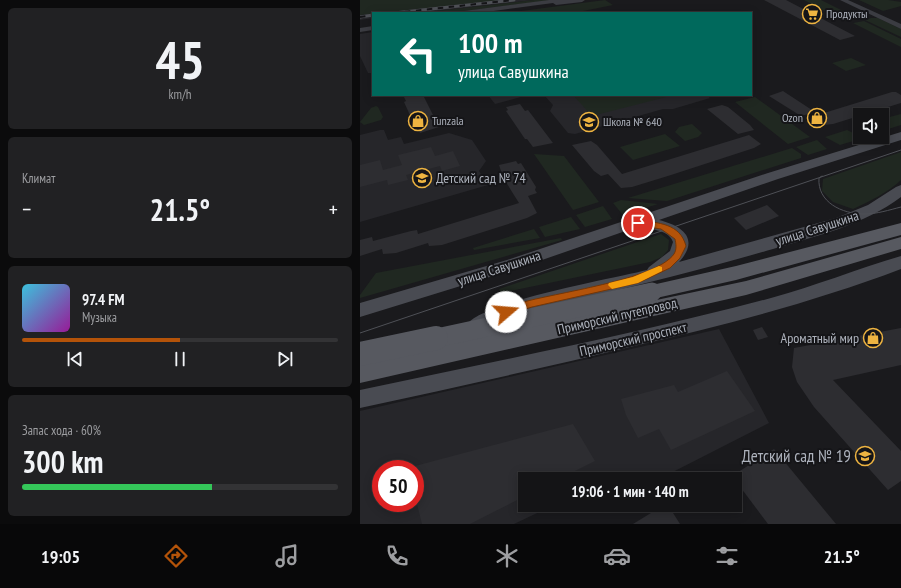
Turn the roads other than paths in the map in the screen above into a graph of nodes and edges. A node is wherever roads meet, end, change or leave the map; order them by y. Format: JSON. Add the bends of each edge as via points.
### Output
{"nodes":[{"id":1,"x":564,"y":0,"type":"edge"},
{"id":2,"x":582,"y":0,"type":"edge"},
{"id":3,"x":843,"y":0,"type":"edge"},
{"id":4,"x":851,"y":0,"type":"edge"},
{"id":5,"x":472,"y":12,"type":"edge"},
{"id":6,"x":493,"y":12,"type":"edge"},
{"id":7,"x":901,"y":23,"type":"edge"},
{"id":8,"x":372,"y":25,"type":"edge"},
{"id":9,"x":360,"y":27,"type":"edge"},
{"id":10,"x":901,"y":27,"type":"edge"},
{"id":11,"x":372,"y":28,"type":"edge"},
{"id":12,"x":360,"y":30,"type":"edge"},
{"id":13,"x":901,"y":136,"type":"edge"},
{"id":14,"x":901,"y":190,"type":"edge"},
{"id":15,"x":638,"y":223,"type":"junction"},
{"id":16,"x":901,"y":229,"type":"edge"},
{"id":17,"x":901,"y":243,"type":"edge"},
{"id":18,"x":866,"y":246,"type":"junction"},
{"id":19,"x":901,"y":262,"type":"edge"},
{"id":20,"x":635,"y":280,"type":"junction"},
{"id":21,"x":360,"y":310,"type":"edge"},
{"id":22,"x":360,"y":354,"type":"edge"},
{"id":23,"x":360,"y":361,"type":"edge"},
{"id":24,"x":360,"y":373,"type":"edge"},
{"id":25,"x":360,"y":399,"type":"edge"}],
"edges":[{"from":1,"to":5,"type":"street"},
{"from":2,"to":6,"type":"street"},
{"from":3,"to":10,"type":"street"},
{"from":4,"to":7,"type":"street"},
{"from":8,"to":9,"type":"street"},
{"from":11,"to":12,"type":"street"},
{"from":13,"to":15,"type":"main road","name":"улица Савушкина","via":[[652,216]]},
{"from":14,"to":20,"type":"main road","name":"улица Савушкина","via":[[862,214],[840,222],[710,262]]},
{"from":15,"to":20,"type":"main road","name":"улица Савушкина","via":[[669,229],[679,238],[681,246],[677,256],[667,265]]},
{"from":15,"to":21,"type":"main road","name":"улица Савушкина","via":[[505,267]]},
{"from":16,"to":18,"type":"main road"},
{"from":17,"to":18,"type":"main road"},
{"from":18,"to":22,"type":"main road","name":"Приморский путепровод","bridge":true},
{"from":18,"to":24,"type":"main road","name":"Приморский путепровод","via":[[746,288]]},
{"from":19,"to":25,"type":"main road","name":"Приморский проспект","via":[[790,300],[712,321]]},
{"from":20,"to":23,"type":"main road","name":"улица Савушкина","via":[[532,303],[443,340],[412,350]]}]}
